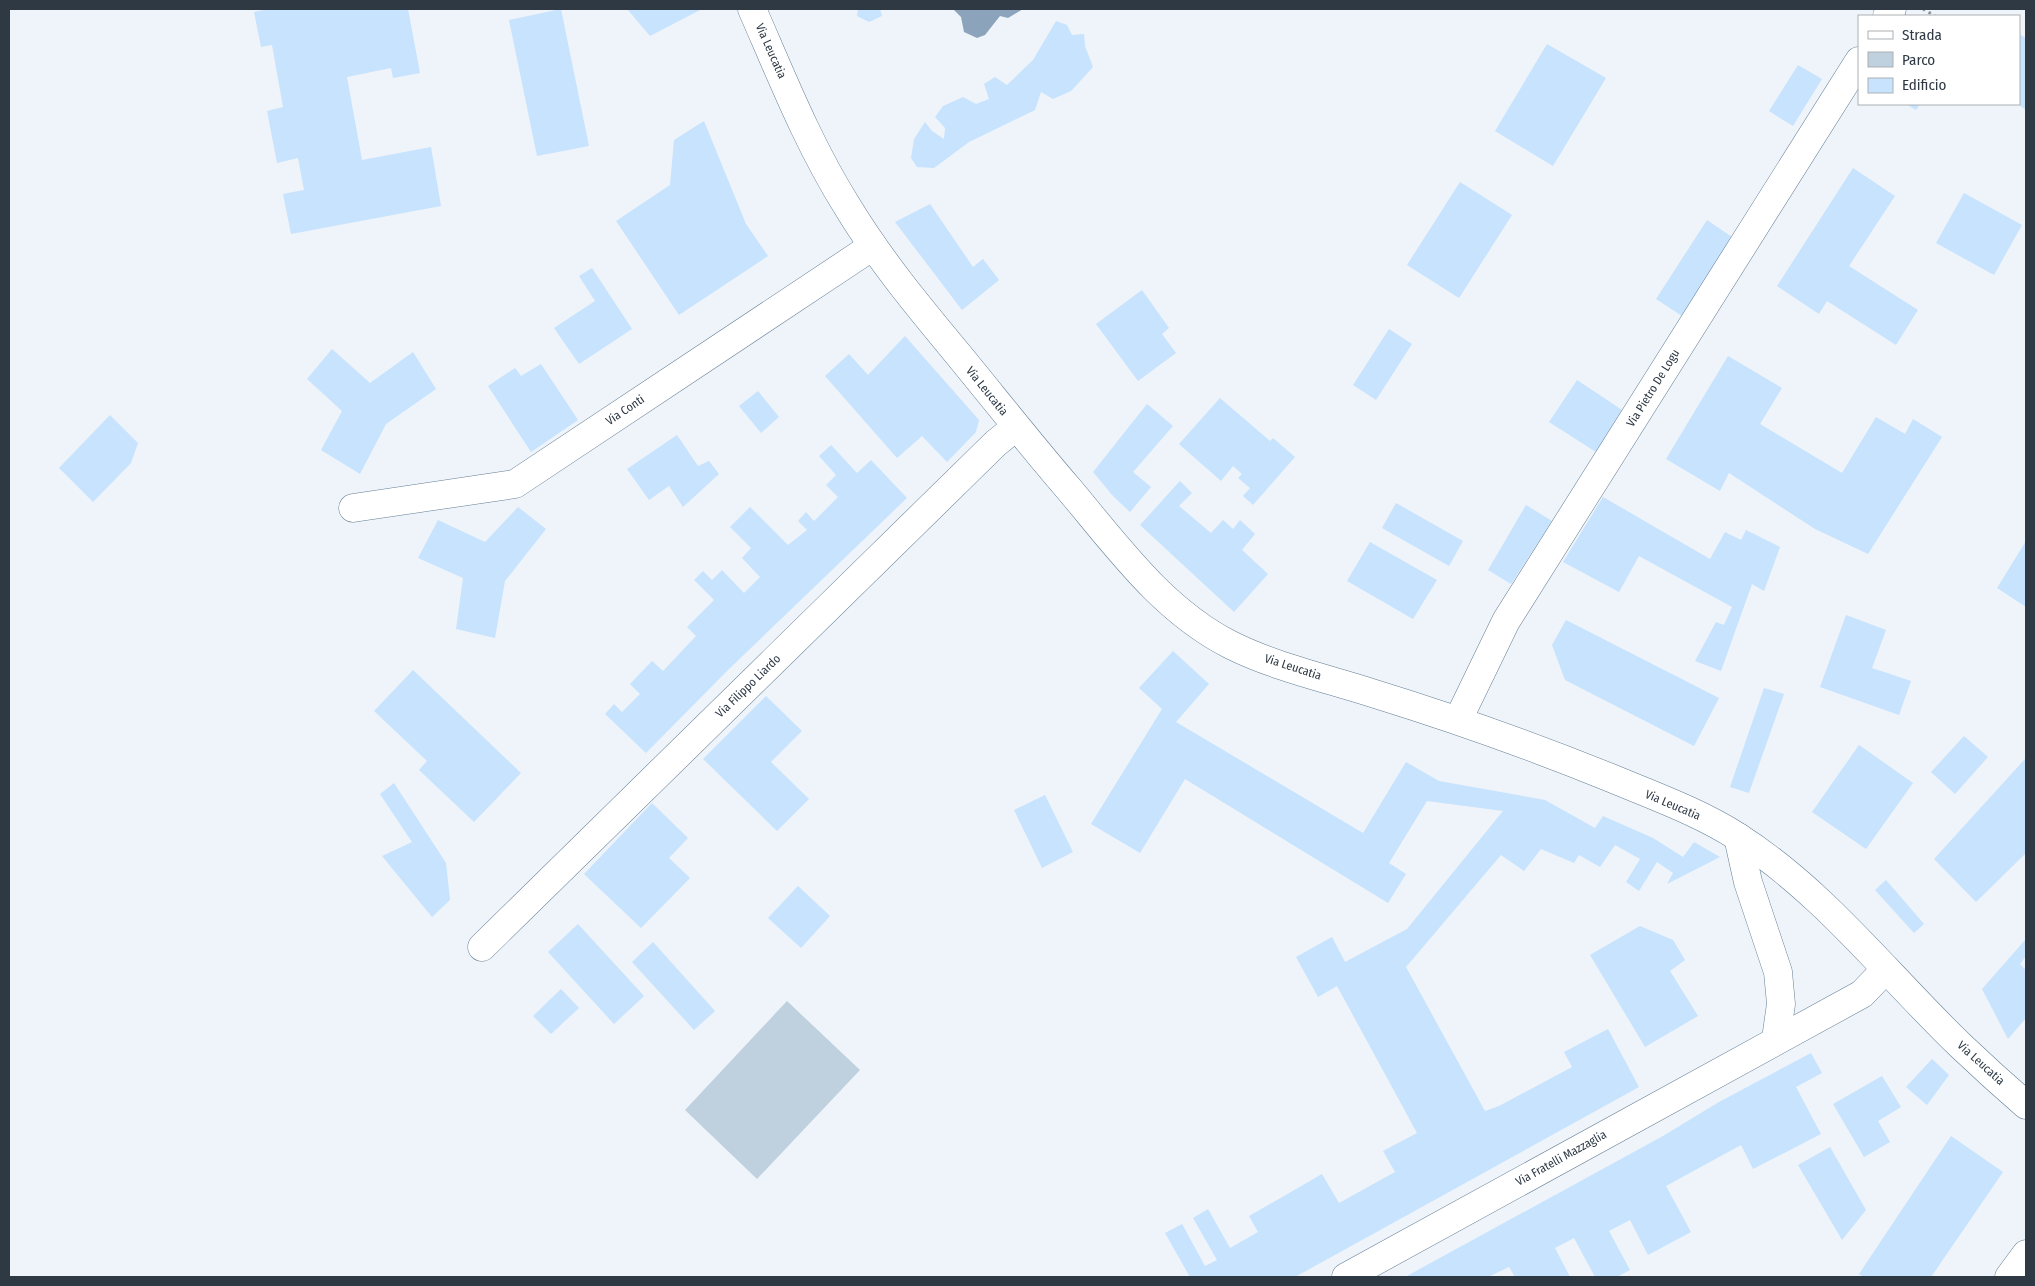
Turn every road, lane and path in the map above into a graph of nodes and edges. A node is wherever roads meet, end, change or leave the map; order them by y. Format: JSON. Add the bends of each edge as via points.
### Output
{"nodes":[{"id":1,"x":752,"y":9,"type":"edge"},
{"id":2,"x":1858,"y":63,"type":"edge"},
{"id":3,"x":872,"y":246,"type":"junction"},
{"id":4,"x":1016,"y":427,"type":"junction"},
{"id":5,"x":353,"y":508,"type":"dead end"},
{"id":6,"x":1458,"y":720,"type":"junction"},
{"id":7,"x":1738,"y":837,"type":"junction"},
{"id":8,"x":482,"y":947,"type":"dead end"},
{"id":9,"x":1886,"y":969,"type":"junction"},
{"id":10,"x":1776,"y":1039,"type":"junction"},
{"id":11,"x":2026,"y":1104,"type":"edge"},
{"id":12,"x":2026,"y":1254,"type":"edge"},
{"id":13,"x":1346,"y":1277,"type":"edge"},
{"id":14,"x":2009,"y":1277,"type":"edge"}],
"edges":[{"from":1,"to":3,"type":"street","name":"Via Leucatia","via":[[813,143],[844,203]]},
{"from":2,"to":6,"type":"street","name":"Via Pietro De Logu","via":[[1506,621]]},
{"from":3,"to":4,"type":"street","name":"Via Leucatia"},
{"from":3,"to":5,"type":"street","name":"Via Conti","via":[[514,484]]},
{"from":4,"to":6,"type":"street","name":"Via Leucatia","via":[[1145,580],[1203,629],[1272,661]]},
{"from":4,"to":8,"type":"street","name":"Via Filippo Liardo"},
{"from":6,"to":7,"type":"street","name":"Via Leucatia","via":[[1630,786],[1706,819]]},
{"from":7,"to":9,"type":"street","name":"Via Leucatia","via":[[1789,873]]},
{"from":7,"to":10,"type":"street","via":[[1748,882],[1778,972],[1781,1004]]},
{"from":9,"to":10,"type":"street","name":"Via Fratelli Mazzaglia","via":[[1862,994]]},
{"from":9,"to":11,"type":"street","name":"Via Leucatia","via":[[1961,1046]]},
{"from":10,"to":13,"type":"street","name":"Via Fratelli Mazzaglia"},
{"from":12,"to":14,"type":"street"}]}
